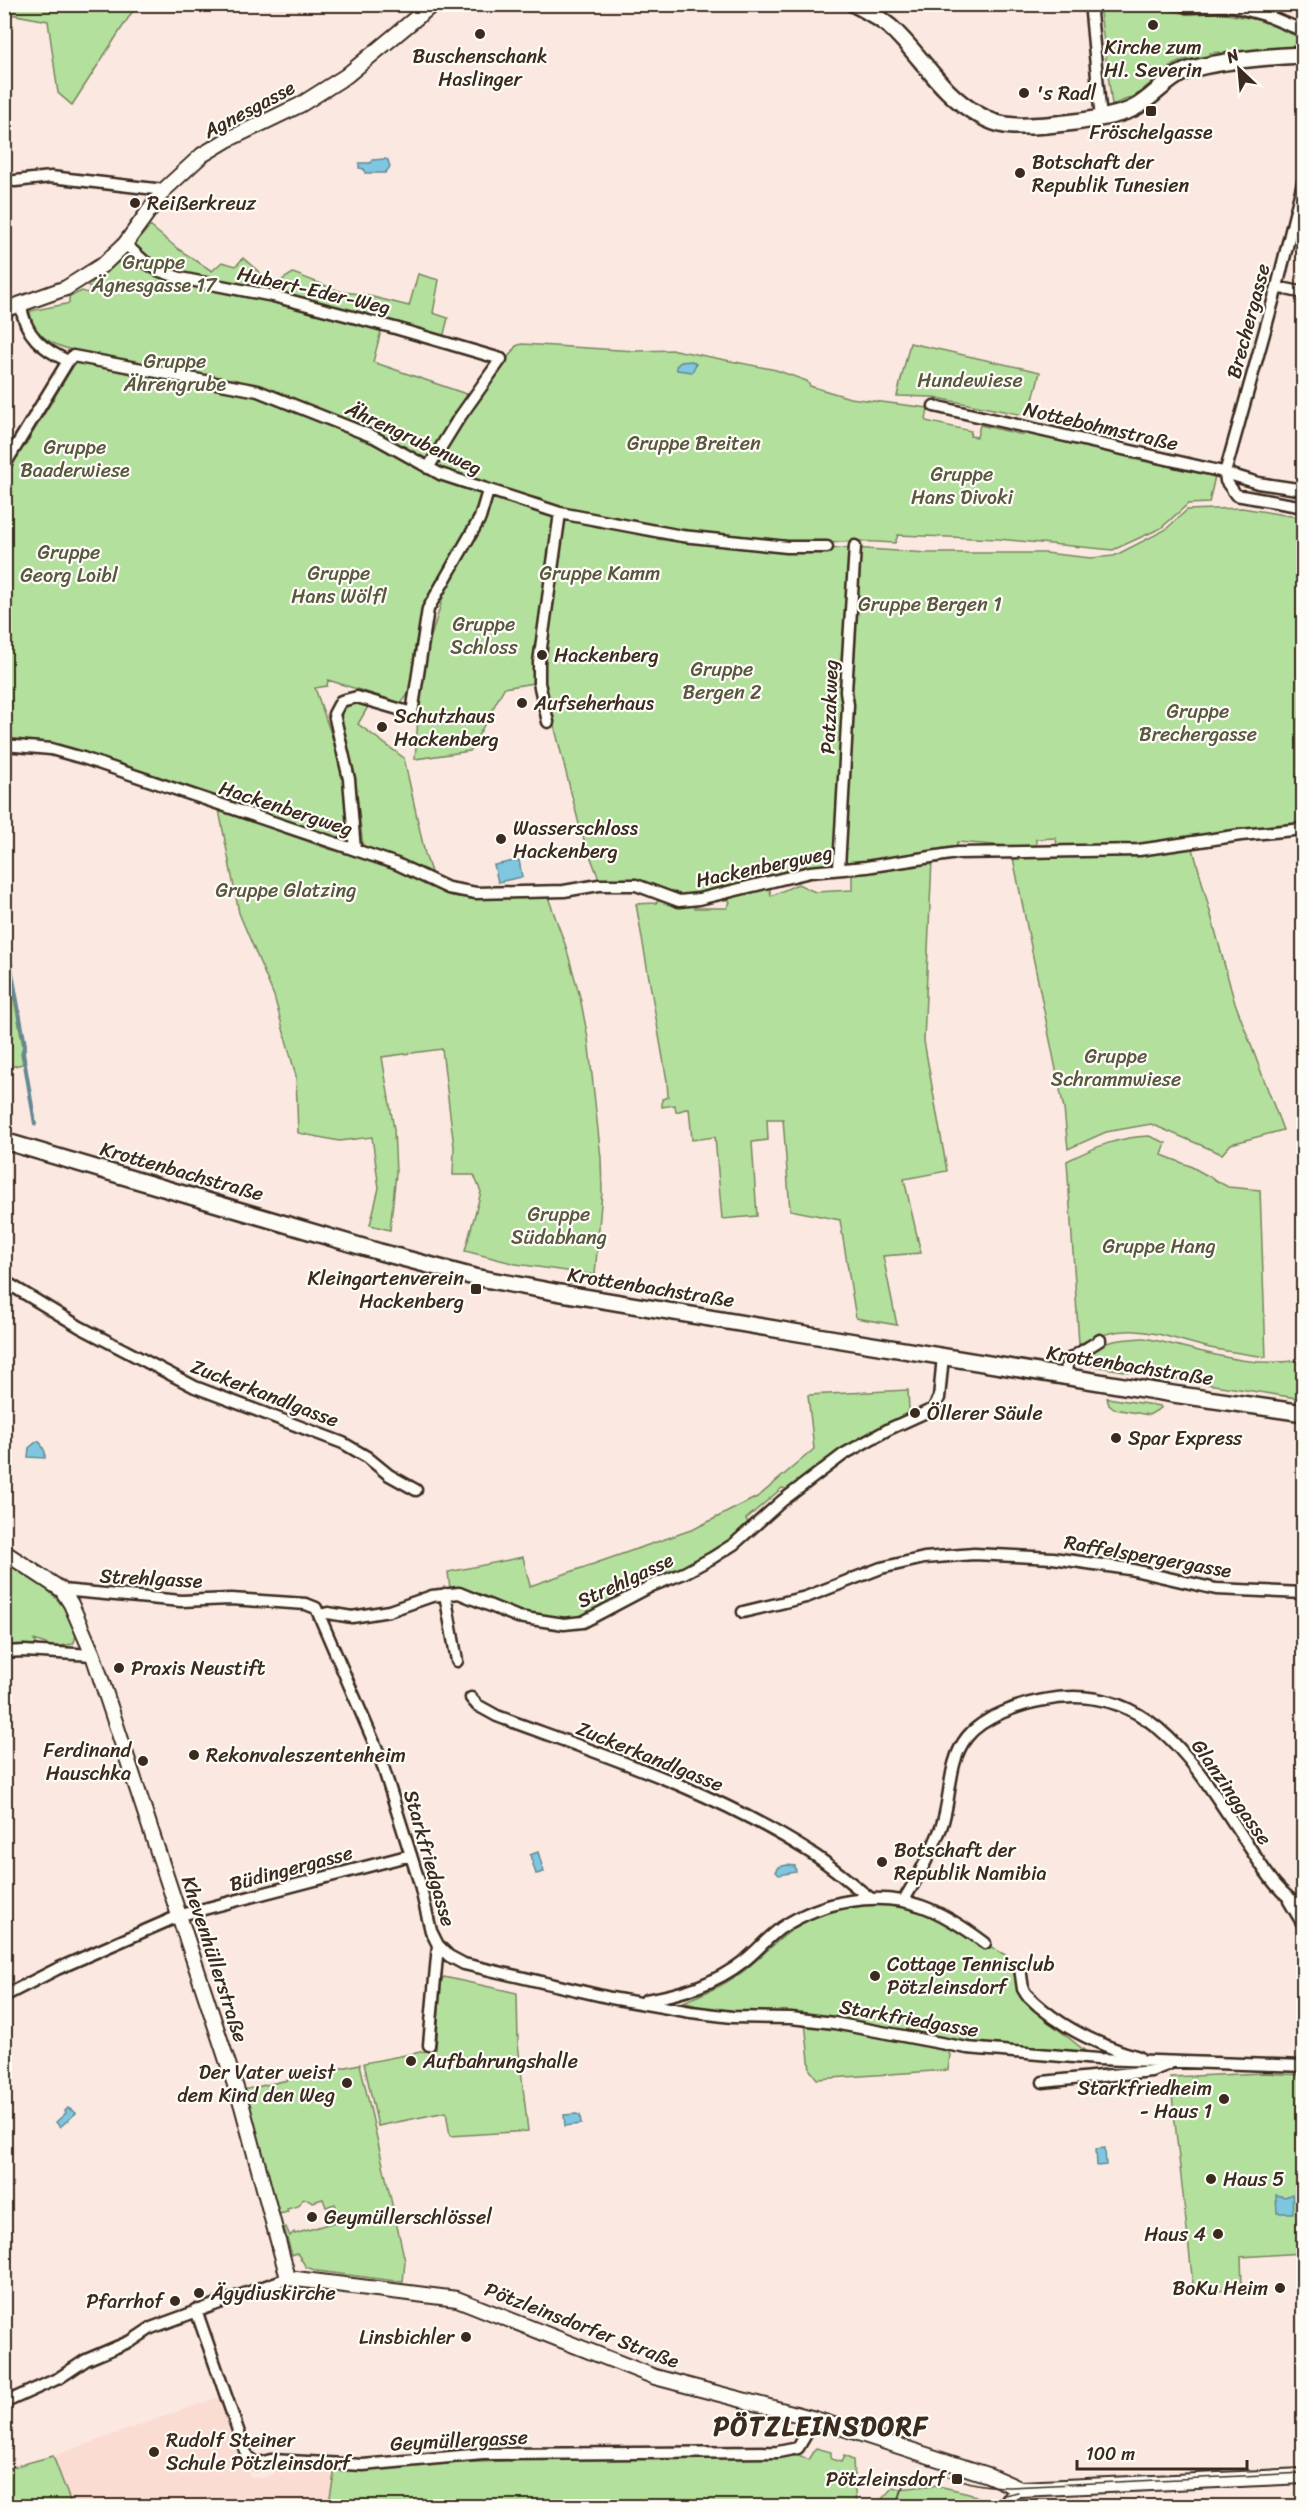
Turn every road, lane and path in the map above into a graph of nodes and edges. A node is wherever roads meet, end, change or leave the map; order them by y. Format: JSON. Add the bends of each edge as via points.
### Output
{"nodes":[{"id":1,"x":433,"y":4,"type":"edge"},
{"id":2,"x":854,"y":4,"type":"edge"},
{"id":3,"x":1095,"y":4,"type":"edge"},
{"id":4,"x":1183,"y":4,"type":"edge"},
{"id":5,"x":1304,"y":31,"type":"edge"},
{"id":6,"x":1304,"y":55,"type":"edge"},
{"id":7,"x":1101,"y":119,"type":"junction"},
{"id":8,"x":1304,"y":178,"type":"edge"},
{"id":9,"x":15,"y":181,"type":"dead end"},
{"id":10,"x":164,"y":190,"type":"junction"},
{"id":11,"x":125,"y":244,"type":"junction"},
{"id":12,"x":1277,"y":287,"type":"junction"},
{"id":13,"x":1304,"y":293,"type":"edge"},
{"id":14,"x":21,"y":306,"type":"junction"},
{"id":15,"x":4,"y":310,"type":"edge"},
{"id":16,"x":68,"y":361,"type":"junction"},
{"id":17,"x":934,"y":406,"type":"dead end"},
{"id":18,"x":4,"y":466,"type":"edge"},
{"id":19,"x":428,"y":468,"type":"junction"},
{"id":20,"x":1225,"y":473,"type":"junction"},
{"id":21,"x":1304,"y":490,"type":"edge"},
{"id":22,"x":488,"y":491,"type":"junction"},
{"id":23,"x":1304,"y":507,"type":"edge"},
{"id":24,"x":560,"y":513,"type":"junction"},
{"id":25,"x":855,"y":546,"type":"dead end"},
{"id":26,"x":827,"y":547,"type":"dead end"},
{"id":27,"x":548,"y":722,"type":"dead end"},
{"id":28,"x":4,"y":745,"type":"edge"},
{"id":29,"x":1304,"y":829,"type":"edge"},
{"id":30,"x":355,"y":850,"type":"junction"},
{"id":31,"x":839,"y":868,"type":"junction"},
{"id":32,"x":4,"y":1141,"type":"edge"},
{"id":33,"x":4,"y":1281,"type":"edge"},
{"id":34,"x":1100,"y":1340,"type":"dead end"},
{"id":35,"x":943,"y":1356,"type":"junction"},
{"id":36,"x":1065,"y":1376,"type":"junction"},
{"id":37,"x":1304,"y":1413,"type":"edge"},
{"id":38,"x":416,"y":1490,"type":"dead end"},
{"id":39,"x":4,"y":1552,"type":"edge"},
{"id":40,"x":62,"y":1590,"type":"junction"},
{"id":41,"x":1304,"y":1593,"type":"edge"},
{"id":42,"x":445,"y":1594,"type":"junction"},
{"id":43,"x":743,"y":1612,"type":"dead end"},
{"id":44,"x":320,"y":1615,"type":"junction"},
{"id":45,"x":4,"y":1652,"type":"edge"},
{"id":46,"x":93,"y":1655,"type":"junction"},
{"id":47,"x":456,"y":1661,"type":"dead end"},
{"id":48,"x":471,"y":1698,"type":"dead end"},
{"id":49,"x":411,"y":1855,"type":"junction"},
{"id":50,"x":870,"y":1898,"type":"junction"},
{"id":51,"x":1288,"y":1899,"type":"junction"},
{"id":52,"x":904,"y":1900,"type":"junction"},
{"id":53,"x":1304,"y":1908,"type":"edge"},
{"id":54,"x":181,"y":1915,"type":"junction"},
{"id":55,"x":1304,"y":1926,"type":"edge"},
{"id":56,"x":985,"y":1943,"type":"dead end"},
{"id":57,"x":438,"y":1945,"type":"junction"},
{"id":58,"x":1020,"y":1968,"type":"dead end"},
{"id":59,"x":4,"y":1996,"type":"edge"},
{"id":60,"x":640,"y":2001,"type":"junction"},
{"id":61,"x":429,"y":2046,"type":"dead end"},
{"id":62,"x":1172,"y":2063,"type":"junction"},
{"id":63,"x":1304,"y":2066,"type":"edge"},
{"id":64,"x":1043,"y":2082,"type":"dead end"},
{"id":65,"x":288,"y":2278,"type":"junction"},
{"id":66,"x":196,"y":2310,"type":"junction"},
{"id":67,"x":4,"y":2403,"type":"edge"},
{"id":68,"x":815,"y":2419,"type":"junction"},
{"id":69,"x":1304,"y":2476,"type":"edge"},
{"id":70,"x":1020,"y":2489,"type":"junction"},
{"id":71,"x":1005,"y":2506,"type":"edge"}],
"edges":[{"from":1,"to":10,"type":"street","name":"Agnesgasse","via":[[346,76],[300,105],[202,156]]},
{"from":2,"to":7,"type":"main road","via":[[889,26],[936,82],[981,117],[1004,125],[1026,126]]},
{"from":3,"to":7,"type":"street","via":[[1091,13]]},
{"from":4,"to":5,"type":"street","via":[[1232,6]]},
{"from":6,"to":7,"type":"main road","via":[[1186,71],[1136,107]]},
{"from":8,"to":12,"type":"street","name":"Brechergasse"},
{"from":9,"to":10,"type":"street","via":[[51,177]]},
{"from":10,"to":11,"type":"street","name":"Agnesgasse"},
{"from":11,"to":14,"type":"street","name":"Agnesgasse","via":[[84,278]]},
{"from":11,"to":19,"type":"street","name":"Hubert-Eder-Weg","via":[[160,271],[180,278],[283,298],[501,359]]},
{"from":12,"to":13,"type":"street"},
{"from":12,"to":20,"type":"street","name":"Brechergasse"},
{"from":14,"to":15,"type":"street","name":"Agnesgasse"},
{"from":14,"to":16,"type":"street","via":[[23,321],[32,337],[49,352]]},
{"from":16,"to":18,"type":"street"},
{"from":16,"to":19,"type":"street","name":"Ährengrubenweg","via":[[73,356],[258,391],[374,437]]},
{"from":17,"to":20,"type":"street","name":"Nottebohmstraße"},
{"from":19,"to":22,"type":"street","name":"Ährengrubenweg"},
{"from":20,"to":21,"type":"street","name":"Nottebohmstraße"},
{"from":20,"to":23,"type":"street","via":[[1236,495]]},
{"from":22,"to":24,"type":"street","name":"Ährengrubenweg"},
{"from":22,"to":30,"type":"street","via":[[480,518],[428,609],[412,713],[357,697],[342,701],[334,714],[349,779]]},
{"from":24,"to":26,"type":"street","name":"Ährengrubenweg","via":[[682,536],[787,547]]},
{"from":24,"to":27,"type":"street","via":[[539,662],[539,683]]},
{"from":25,"to":31,"type":"street","name":"Patzakweg"},
{"from":28,"to":30,"type":"street","name":"Hackenbergweg","via":[[51,749],[77,756]]},
{"from":29,"to":31,"type":"street","name":"Hackenbergweg","via":[[1140,850],[957,853]]},
{"from":30,"to":31,"type":"street","name":"Hackenbergweg","via":[[448,888],[476,893],[636,885],[679,901]]},
{"from":32,"to":35,"type":"main road","name":"Krottenbachstraße","via":[[474,1276]]},
{"from":33,"to":38,"type":"street","name":"Zuckerkandlgasse","via":[[80,1327],[195,1387],[343,1443]]},
{"from":34,"to":36,"type":"street","via":[[1068,1360]]},
{"from":35,"to":36,"type":"main road","name":"Krottenbachstraße"},
{"from":35,"to":42,"type":"street","name":"Strehlgasse","via":[[939,1398],[933,1409],[844,1454],[712,1558],[584,1622],[537,1622],[459,1593]]},
{"from":36,"to":37,"type":"main road","name":"Krottenbachstraße"},
{"from":39,"to":40,"type":"street"},
{"from":40,"to":44,"type":"street","name":"Strehlgasse","via":[[181,1601],[231,1599],[306,1604],[316,1608]]},
{"from":40,"to":46,"type":"street","name":"Khevenhüllerstraße"},
{"from":41,"to":43,"type":"street","name":"Raffelspergergasse","via":[[1216,1589],[1129,1569],[1053,1558],[974,1554],[924,1558],[881,1568],[806,1597]]},
{"from":42,"to":44,"type":"street","name":"Strehlgasse","via":[[352,1617]]},
{"from":42,"to":47,"type":"street"},
{"from":44,"to":49,"type":"street","name":"Starkfriedgasse","via":[[379,1754]]},
{"from":45,"to":46,"type":"street"},
{"from":46,"to":54,"type":"street","name":"Khevenhüllerstraße"},
{"from":48,"to":50,"type":"street","name":"Zuckerkandlgasse","via":[[497,1716],[682,1784],[809,1851]]},
{"from":49,"to":54,"type":"street","name":"Büdingergasse"},
{"from":49,"to":57,"type":"street","name":"Starkfriedgasse"},
{"from":50,"to":52,"type":"street","name":"Starkfriedgasse"},
{"from":50,"to":60,"type":"street","name":"Starkfriedgasse","via":[[803,1915],[718,1978],[685,1992]]},
{"from":51,"to":52,"type":"street","name":"Glanzinggasse","via":[[1269,1877],[1189,1757],[1165,1732],[1114,1703],[1082,1698],[1026,1703],[992,1718],[968,1736],[954,1762],[942,1826]]},
{"from":51,"to":53,"type":"street","name":"Glanzinggasse"},
{"from":51,"to":55,"type":"street","name":"Glanzinggasse"},
{"from":52,"to":56,"type":"street","name":"Starkfriedgasse","via":[[946,1916]]},
{"from":54,"to":59,"type":"street","name":"Büdingergasse"},
{"from":54,"to":65,"type":"street","name":"Khevenhüllerstraße","via":[[242,2106]]},
{"from":57,"to":60,"type":"street","name":"Starkfriedgasse","via":[[450,1956],[481,1970]]},
{"from":57,"to":61,"type":"street","name":"Starkfriedgasse"},
{"from":58,"to":62,"type":"street","name":"Starkfriedgasse","via":[[1026,1994],[1059,2022],[1100,2044]]},
{"from":60,"to":62,"type":"street","name":"Starkfriedgasse","via":[[732,2018],[834,2023],[967,2048]]},
{"from":62,"to":63,"type":"street","name":"Starkfriedgasse"},
{"from":62,"to":64,"type":"street","name":"Starkfriedgasse","via":[[1151,2071]]},
{"from":65,"to":66,"type":"street","name":"Pötzleinsdorfer Straße"},
{"from":65,"to":68,"type":"street","name":"Pötzleinsdorfer Straße","via":[[457,2299],[655,2377]]},
{"from":66,"to":67,"type":"street","name":"Pötzleinsdorfer Straße","via":[[151,2328]]},
{"from":66,"to":68,"type":"street","name":"Geymüllergasse","via":[[247,2456],[256,2464],[272,2460],[363,2464],[483,2454],[778,2452],[798,2448]]},
{"from":68,"to":70,"type":"street","name":"Pötzleinsdorfer Straße"},
{"from":69,"to":70,"type":"street","name":"Pötzleinsdorfer Straße"},
{"from":70,"to":71,"type":"street"}]}
